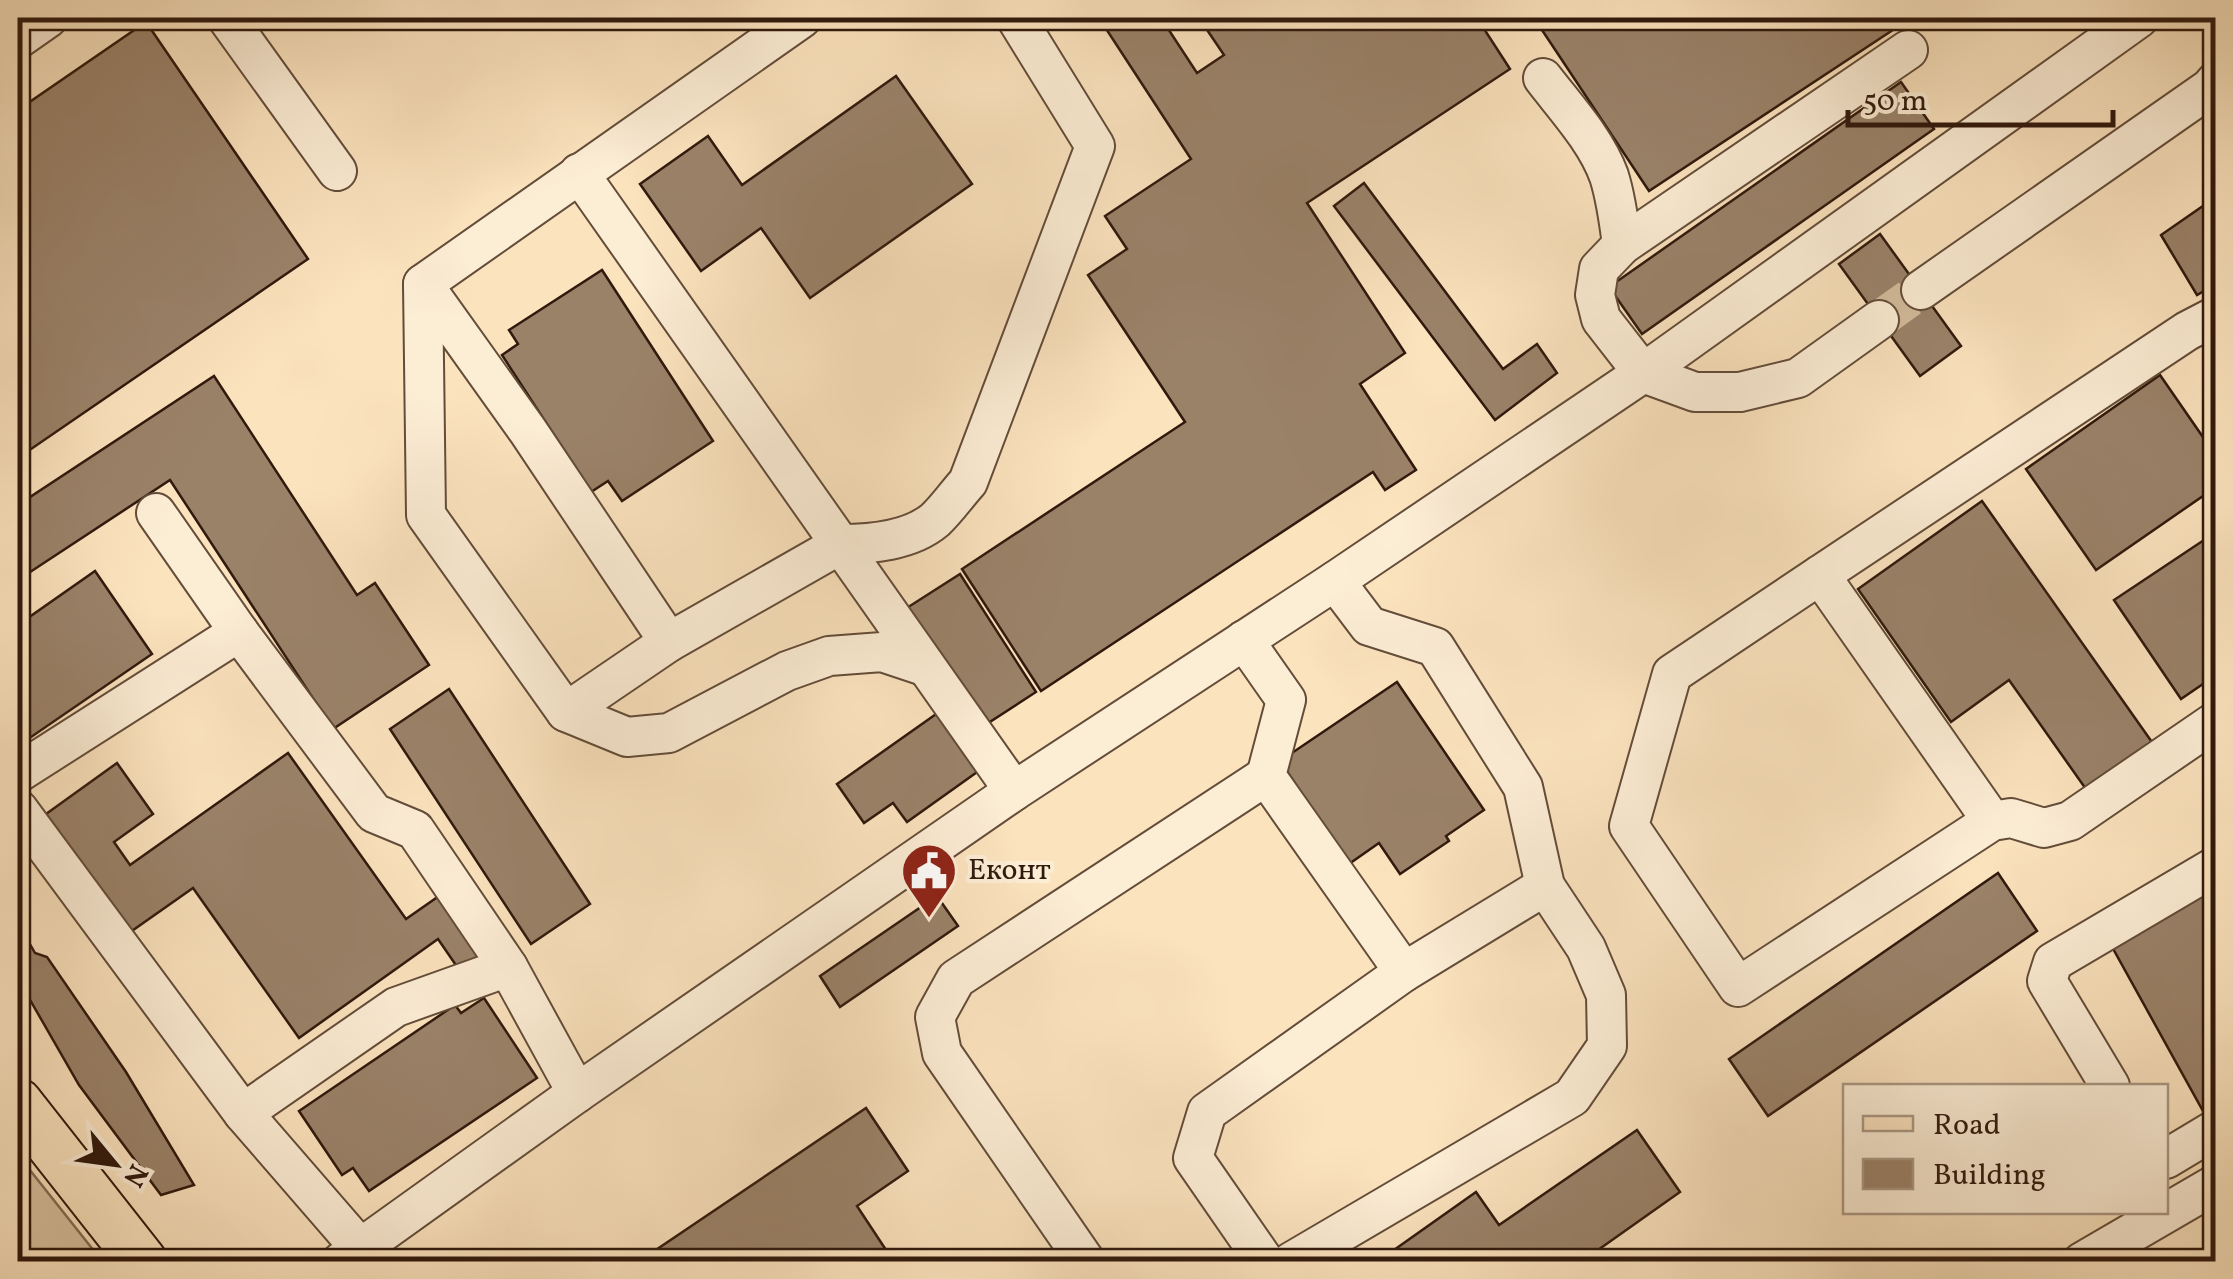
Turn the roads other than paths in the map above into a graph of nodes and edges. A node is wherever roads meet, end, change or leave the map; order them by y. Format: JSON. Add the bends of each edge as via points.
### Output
{"nodes":[{"id":1,"x":48,"y":18,"type":"edge"},
{"id":2,"x":227,"y":18,"type":"edge"},
{"id":3,"x":802,"y":18,"type":"edge"},
{"id":4,"x":1016,"y":18,"type":"edge"},
{"id":5,"x":2139,"y":18,"type":"edge"},
{"id":6,"x":18,"y":39,"type":"edge"},
{"id":7,"x":1908,"y":50,"type":"dead end"},
{"id":8,"x":1543,"y":78,"type":"dead end"},
{"id":9,"x":2216,"y":82,"type":"edge"},
{"id":10,"x":337,"y":170,"type":"dead end"},
{"id":11,"x":579,"y":173,"type":"junction"},
{"id":12,"x":1622,"y":245,"type":"junction"},
{"id":13,"x":423,"y":284,"type":"junction"},
{"id":14,"x":1921,"y":290,"type":"tunnel mouth"},
{"id":15,"x":2214,"y":319,"type":"edge"},
{"id":16,"x":1879,"y":320,"type":"tunnel mouth"},
{"id":17,"x":1643,"y":374,"type":"junction"},
{"id":18,"x":156,"y":513,"type":"dead end"},
{"id":19,"x":840,"y":544,"type":"junction"},
{"id":20,"x":1820,"y":574,"type":"junction"},
{"id":21,"x":1335,"y":581,"type":"junction"},
{"id":22,"x":239,"y":632,"type":"junction"},
{"id":23,"x":1244,"y":640,"type":"junction"},
{"id":24,"x":669,"y":642,"type":"junction"},
{"id":25,"x":924,"y":666,"type":"junction"},
{"id":26,"x":566,"y":712,"type":"junction"},
{"id":27,"x":2216,"y":721,"type":"edge"},
{"id":28,"x":18,"y":773,"type":"edge"},
{"id":29,"x":1266,"y":776,"type":"junction"},
{"id":30,"x":1014,"y":792,"type":"junction"},
{"id":31,"x":18,"y":809,"type":"edge"},
{"id":32,"x":1992,"y":822,"type":"junction"},
{"id":33,"x":2216,"y":866,"type":"edge"},
{"id":34,"x":1545,"y":886,"type":"junction"},
{"id":35,"x":508,"y":967,"type":"junction"},
{"id":36,"x":1404,"y":972,"type":"junction"},
{"id":37,"x":2109,"y":1084,"type":"edge"},
{"id":38,"x":578,"y":1093,"type":"junction"},
{"id":39,"x":18,"y":1103,"type":"edge"},
{"id":40,"x":242,"y":1113,"type":"junction"},
{"id":41,"x":2216,"y":1129,"type":"edge"},
{"id":42,"x":2168,"y":1158,"type":"edge"},
{"id":43,"x":2216,"y":1184,"type":"edge"},
{"id":44,"x":2173,"y":1192,"type":"edge"},
{"id":45,"x":2144,"y":1214,"type":"edge"},
{"id":46,"x":350,"y":1255,"type":"edge"},
{"id":47,"x":143,"y":1258,"type":"edge"},
{"id":48,"x":1086,"y":1262,"type":"edge"},
{"id":49,"x":1266,"y":1262,"type":"edge"},
{"id":50,"x":1290,"y":1262,"type":"edge"},
{"id":51,"x":2082,"y":1262,"type":"edge"}],
"edges":[{"from":1,"to":6,"type":"street"},
{"from":2,"to":10,"type":"street"},
{"from":3,"to":11,"type":"street"},
{"from":4,"to":19,"type":"street","via":[[1095,146],[968,482],[935,520],[906,536]]},
{"from":5,"to":17,"type":"street"},
{"from":7,"to":12,"type":"street"},
{"from":8,"to":12,"type":"street","via":[[1608,172]]},
{"from":9,"to":14,"type":"street"},
{"from":11,"to":13,"type":"street"},
{"from":11,"to":19,"type":"street"},
{"from":12,"to":17,"type":"street","via":[[1599,269],[1595,294],[1602,319]]},
{"from":13,"to":24,"type":"street"},
{"from":13,"to":26,"type":"street","via":[[426,515]]},
{"from":15,"to":20,"type":"street"},
{"from":16,"to":17,"type":"street","via":[[1798,378],[1740,392],[1696,392]]},
{"from":17,"to":21,"type":"street"},
{"from":18,"to":22,"type":"street"},
{"from":19,"to":24,"type":"street"},
{"from":19,"to":25,"type":"street"},
{"from":20,"to":32,"type":"street"},
{"from":20,"to":32,"type":"street","via":[[1672,674],[1629,826],[1738,987]]},
{"from":21,"to":23,"type":"street"},
{"from":21,"to":34,"type":"street","via":[[1368,626],[1435,647],[1523,787]]},
{"from":22,"to":28,"type":"street"},
{"from":22,"to":35,"type":"street","via":[[374,814],[415,830]]},
{"from":23,"to":29,"type":"street","via":[[1286,700]]},
{"from":23,"to":30,"type":"street"},
{"from":24,"to":26,"type":"street"},
{"from":25,"to":26,"type":"street","via":[[882,652],[829,656],[669,733],[627,736]]},
{"from":25,"to":30,"type":"street"},
{"from":27,"to":32,"type":"street","via":[[2070,821],[2044,828],[2010,818]]},
{"from":29,"to":36,"type":"street"},
{"from":29,"to":48,"type":"street","via":[[956,979],[935,1017],[942,1053]]},
{"from":30,"to":38,"type":"street"},
{"from":31,"to":40,"type":"street"},
{"from":33,"to":37,"type":"street","via":[[2053,962],[2047,981]]},
{"from":34,"to":36,"type":"street"},
{"from":34,"to":50,"type":"street","via":[[1586,948],[1606,995],[1607,1046],[1572,1097]]},
{"from":35,"to":38,"type":"street"},
{"from":35,"to":40,"type":"street","via":[[396,1008]]},
{"from":36,"to":49,"type":"street","via":[[1207,1112],[1193,1158]]},
{"from":38,"to":46,"type":"street"},
{"from":39,"to":47,"type":"main road"},
{"from":40,"to":46,"type":"street"},
{"from":41,"to":42,"type":"street"},
{"from":43,"to":44,"type":"street"},
{"from":45,"to":51,"type":"street"}]}
